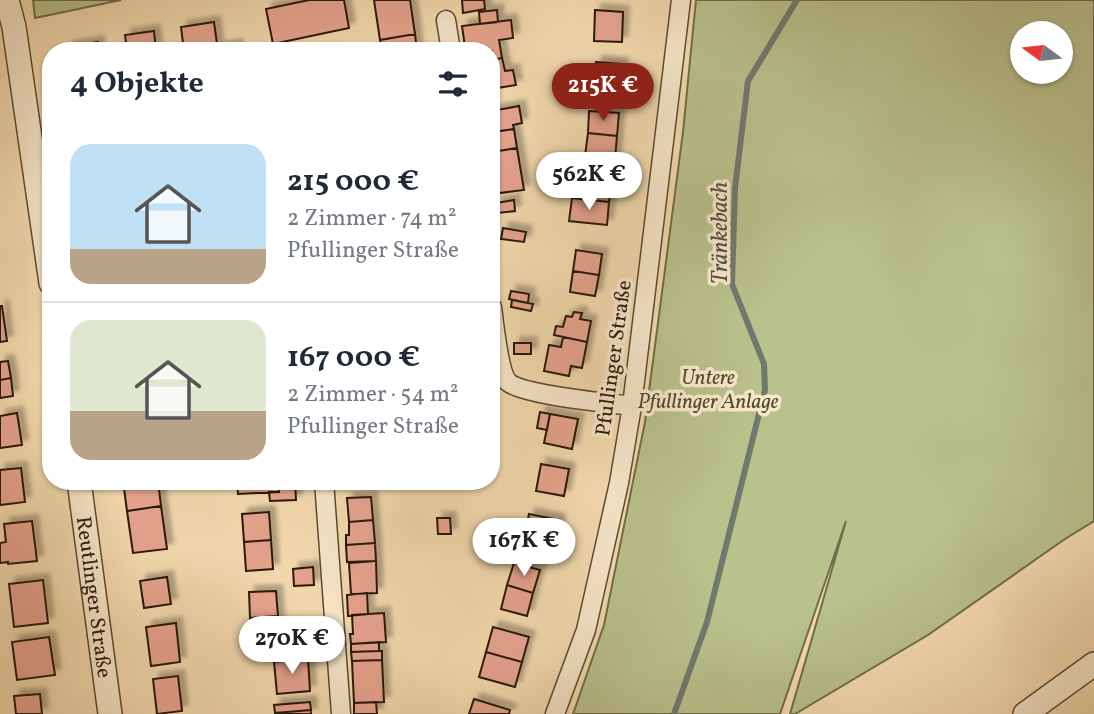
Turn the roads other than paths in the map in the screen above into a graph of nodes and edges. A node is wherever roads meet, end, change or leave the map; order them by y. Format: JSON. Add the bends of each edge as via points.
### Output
{"nodes":[{"id":1,"x":7,"y":0,"type":"edge"},
{"id":2,"x":681,"y":0,"type":"edge"},
{"id":3,"x":446,"y":20,"type":"dead end"},
{"id":4,"x":450,"y":42,"type":"edge"},
{"id":5,"x":42,"y":221,"type":"edge"},
{"id":6,"x":500,"y":362,"type":"edge"},
{"id":7,"x":632,"y":406,"type":"junction"},
{"id":8,"x":80,"y":490,"type":"edge"},
{"id":9,"x":325,"y":490,"type":"edge"},
{"id":10,"x":1094,"y":664,"type":"edge"},
{"id":11,"x":110,"y":714,"type":"edge"},
{"id":12,"x":341,"y":714,"type":"edge"},
{"id":13,"x":555,"y":714,"type":"edge"},
{"id":14,"x":1026,"y":714,"type":"edge"}],
"edges":[{"from":1,"to":5,"type":"street"},
{"from":2,"to":7,"type":"street","name":"Pfullinger Straße"},
{"from":3,"to":4,"type":"street"},
{"from":6,"to":7,"type":"street","via":[[507,381],[518,388]]},
{"from":7,"to":13,"type":"street","name":"Pfullinger Straße","via":[[586,630]]},
{"from":8,"to":11,"type":"street","name":"Reutlinger Straße"},
{"from":9,"to":12,"type":"street"},
{"from":10,"to":14,"type":"street"}]}
